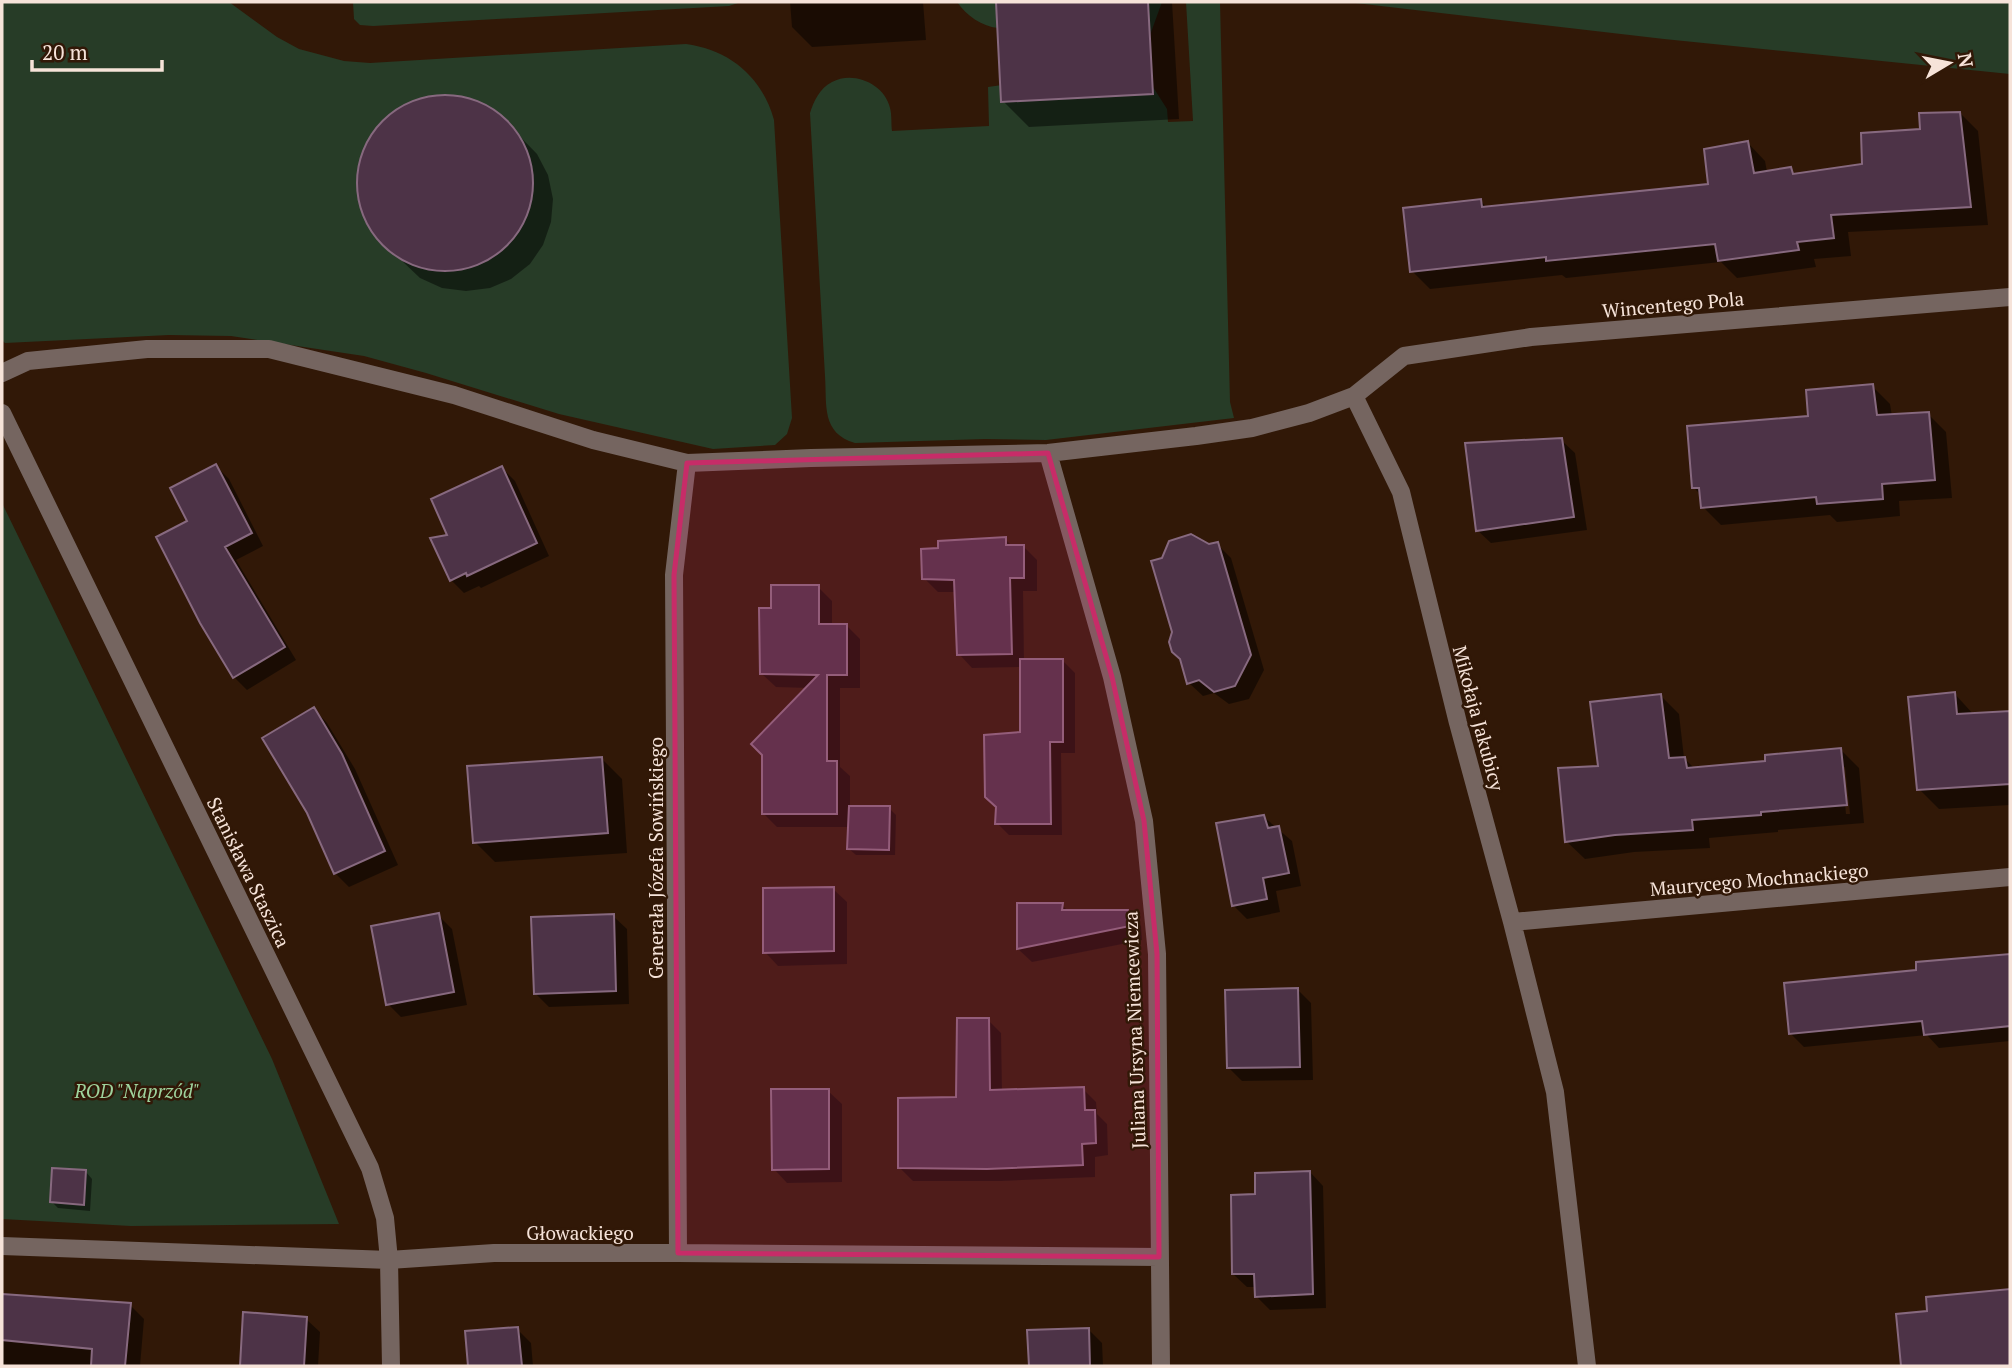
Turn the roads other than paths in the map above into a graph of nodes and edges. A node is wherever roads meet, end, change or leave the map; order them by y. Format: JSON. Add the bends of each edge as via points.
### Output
{"nodes":[{"id":1,"x":2010,"y":297,"type":"edge"},
{"id":2,"x":2,"y":373,"type":"edge"},
{"id":3,"x":1354,"y":396,"type":"junction"},
{"id":4,"x":2,"y":413,"type":"edge"},
{"id":5,"x":1048,"y":453,"type":"junction"},
{"id":6,"x":687,"y":463,"type":"junction"},
{"id":7,"x":2010,"y":877,"type":"edge"},
{"id":8,"x":1512,"y":922,"type":"junction"},
{"id":9,"x":2,"y":1246,"type":"edge"},
{"id":10,"x":678,"y":1253,"type":"junction"},
{"id":11,"x":1159,"y":1258,"type":"junction"},
{"id":12,"x":389,"y":1259,"type":"junction"},
{"id":13,"x":391,"y":1366,"type":"edge"},
{"id":14,"x":1161,"y":1366,"type":"edge"},
{"id":15,"x":1587,"y":1366,"type":"edge"}],
"edges":[{"from":1,"to":3,"type":"street","name":"Wincentego Pola","via":[[1531,338],[1404,356]]},
{"from":2,"to":6,"type":"street","via":[[28,361],[147,349],[269,349]]},
{"from":3,"to":5,"type":"street","via":[[1252,428]]},
{"from":3,"to":8,"type":"street","name":"Mikołaja Jakubicy","via":[[1401,492]]},
{"from":4,"to":12,"type":"street","name":"Stanisława Staszica","via":[[370,1168],[385,1217]]},
{"from":5,"to":6,"type":"street"},
{"from":5,"to":11,"type":"street","name":"Juliana Ursyna Niemcewicza","via":[[1112,677],[1144,821],[1157,954]]},
{"from":6,"to":10,"type":"street","name":"Generała Józefa Sowińskiego","via":[[674,575]]},
{"from":7,"to":8,"type":"street","name":"Maurycego Mochnackiego"},
{"from":8,"to":15,"type":"street","name":"Mikołaja Jakubicy","via":[[1555,1093]]},
{"from":9,"to":12,"type":"street","name":"Głowackiego"},
{"from":10,"to":11,"type":"street","name":"Głowackiego"},
{"from":10,"to":12,"type":"street","name":"Głowackiego","via":[[494,1253]]},
{"from":11,"to":14,"type":"street","name":"Juliana Ursyna Niemcewicza"},
{"from":12,"to":13,"type":"street","name":"Stanisława Staszica"}]}
